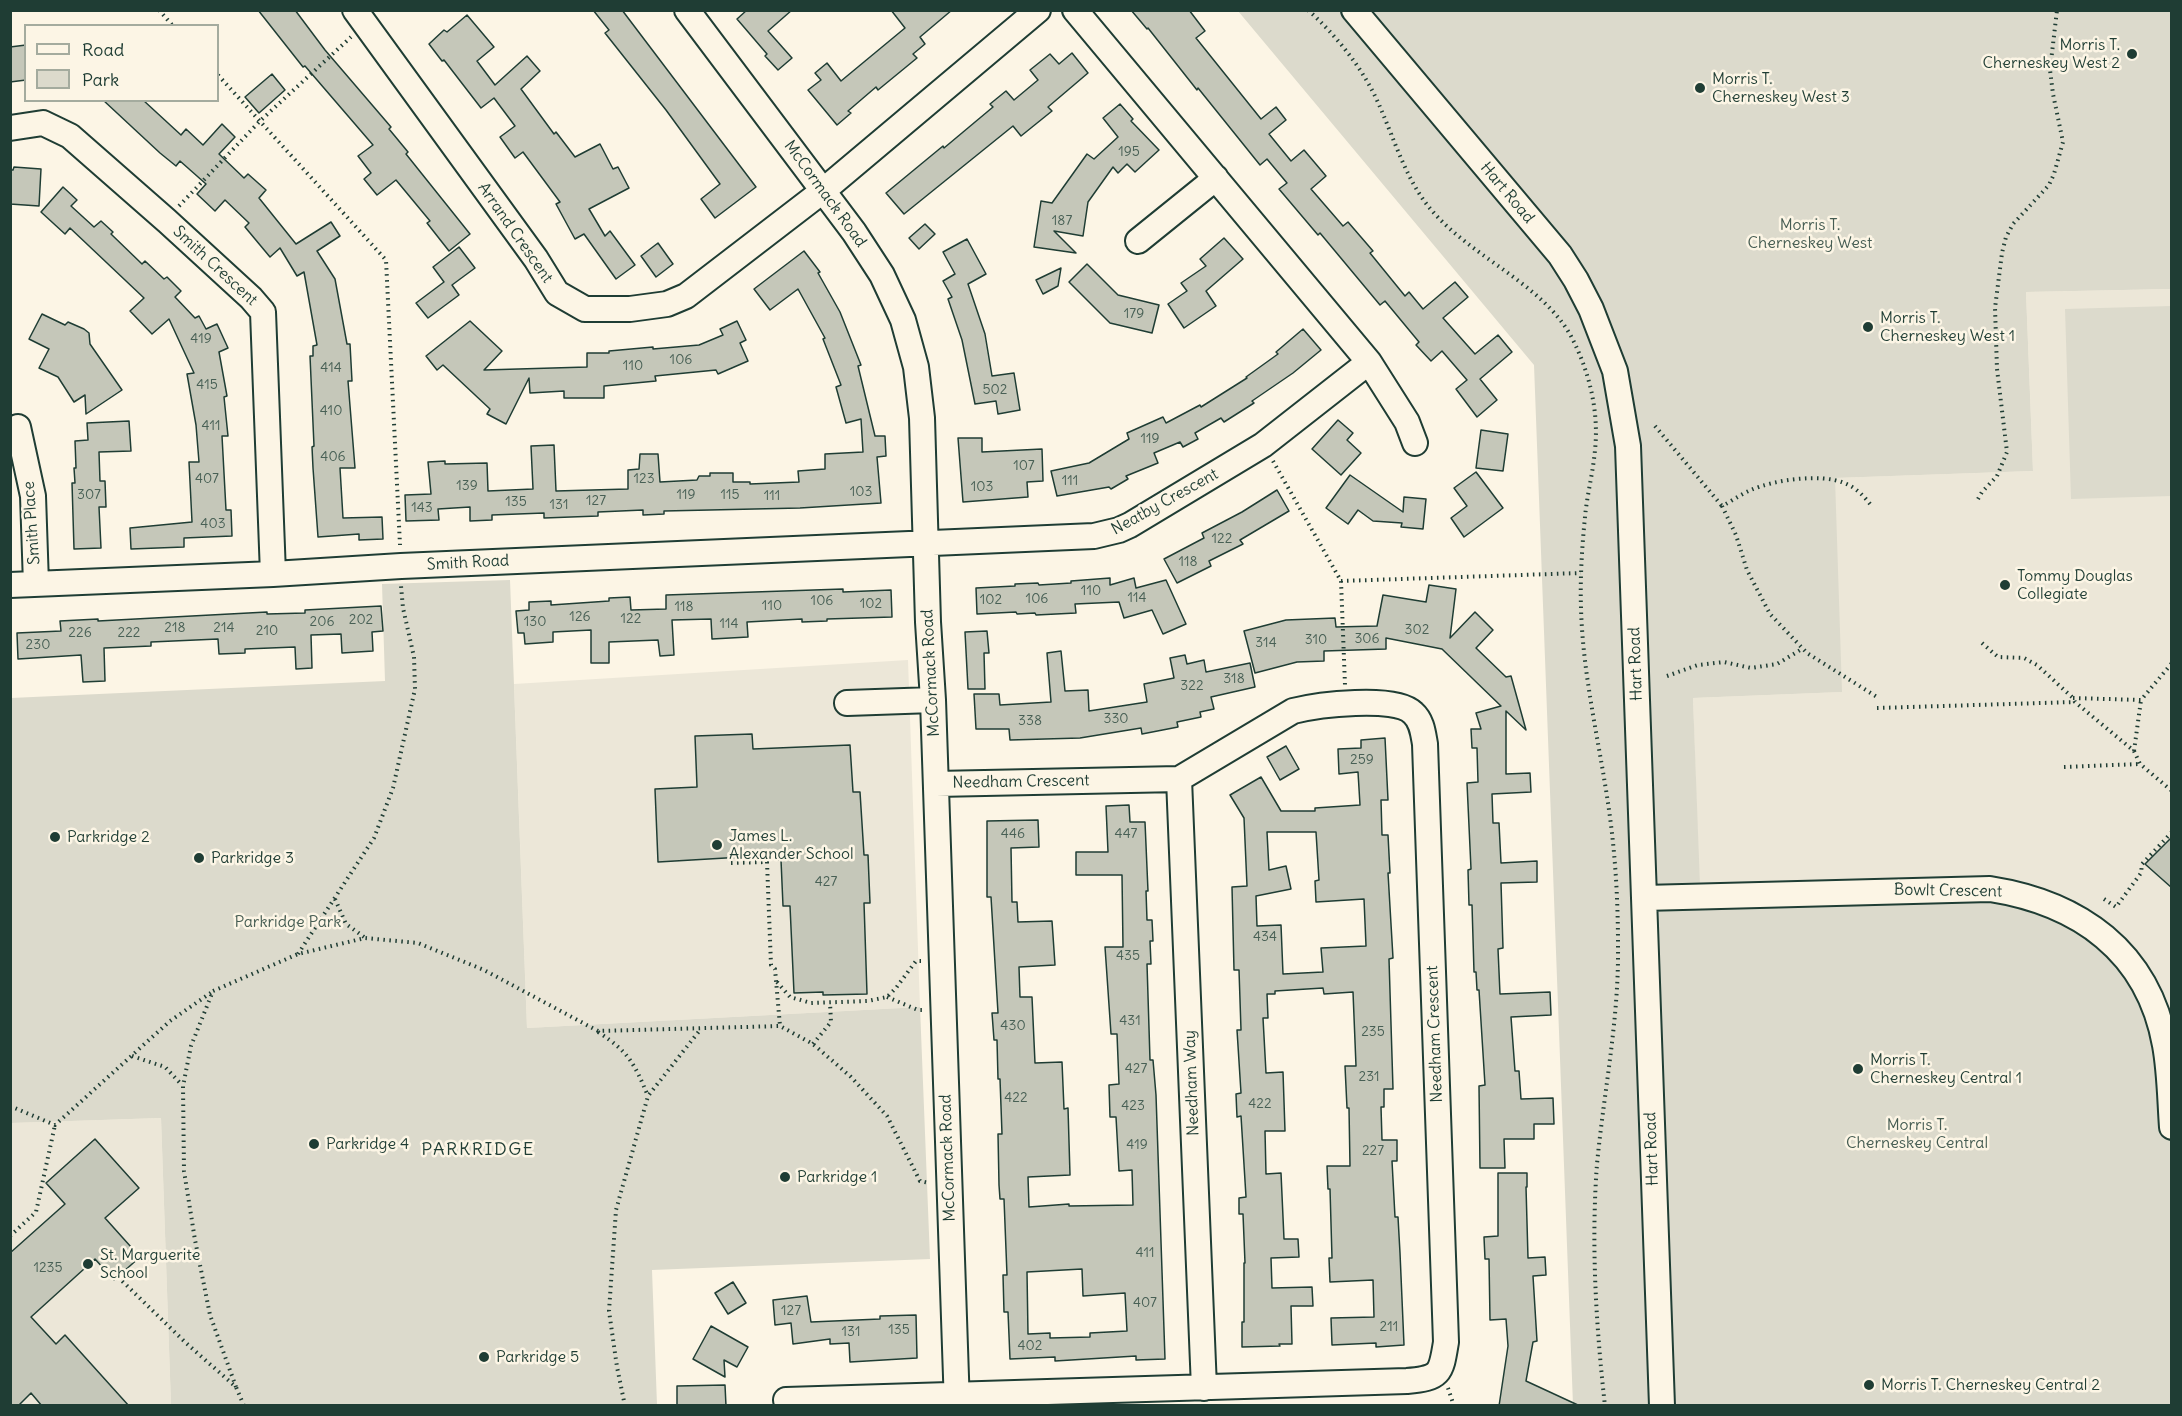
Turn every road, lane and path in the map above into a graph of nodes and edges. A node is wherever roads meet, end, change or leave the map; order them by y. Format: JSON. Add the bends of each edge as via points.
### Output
{"nodes":[{"id":1,"x":159,"y":10,"type":"edge"},
{"id":2,"x":355,"y":10,"type":"edge"},
{"id":3,"x":687,"y":10,"type":"edge"},
{"id":4,"x":1038,"y":10,"type":"edge"},
{"id":5,"x":1075,"y":10,"type":"edge"},
{"id":6,"x":1308,"y":10,"type":"edge"},
{"id":7,"x":1354,"y":10,"type":"edge"},
{"id":8,"x":2057,"y":10,"type":"edge"},
{"id":9,"x":171,"y":24,"type":"edge"},
{"id":10,"x":350,"y":38,"type":"dead end"},
{"id":11,"x":219,"y":76,"type":"edge"},
{"id":12,"x":260,"y":121,"type":"junction"},
{"id":13,"x":10,"y":128,"type":"edge"},
{"id":14,"x":1216,"y":178,"type":"junction"},
{"id":15,"x":824,"y":190,"type":"junction"},
{"id":16,"x":178,"y":208,"type":"dead end"},
{"id":17,"x":1138,"y":241,"type":"dead end"},
{"id":18,"x":1369,"y":362,"type":"junction"},
{"id":19,"x":1655,"y":426,"type":"dead end"},
{"id":20,"x":18,"y":427,"type":"dead end"},
{"id":21,"x":1415,"y":443,"type":"dead end"},
{"id":22,"x":1273,"y":461,"type":"dead end"},
{"id":23,"x":1978,"y":499,"type":"dead end"},
{"id":24,"x":1870,"y":504,"type":"dead end"},
{"id":25,"x":1722,"y":506,"type":"junction"},
{"id":26,"x":925,"y":543,"type":"junction"},
{"id":27,"x":400,"y":555,"type":"junction"},
{"id":28,"x":1581,"y":573,"type":"junction"},
{"id":29,"x":273,"y":574,"type":"junction"},
{"id":30,"x":1341,"y":581,"type":"junction"},
{"id":31,"x":36,"y":584,"type":"junction"},
{"id":32,"x":10,"y":585,"type":"edge"},
{"id":33,"x":1982,"y":643,"type":"dead end"},
{"id":34,"x":1803,"y":649,"type":"junction"},
{"id":35,"x":2172,"y":663,"type":"edge"},
{"id":36,"x":1667,"y":676,"type":"dead end"},
{"id":37,"x":1345,"y":686,"type":"dead end"},
{"id":38,"x":1877,"y":697,"type":"dead end"},
{"id":39,"x":933,"y":700,"type":"junction"},
{"id":40,"x":2074,"y":700,"type":"junction"},
{"id":41,"x":2141,"y":700,"type":"junction"},
{"id":42,"x":847,"y":702,"type":"dead end"},
{"id":43,"x":1877,"y":708,"type":"dead end"},
{"id":44,"x":2134,"y":751,"type":"junction"},
{"id":45,"x":2140,"y":764,"type":"junction"},
{"id":46,"x":2064,"y":767,"type":"dead end"},
{"id":47,"x":1179,"y":779,"type":"junction"},
{"id":48,"x":936,"y":784,"type":"junction"},
{"id":49,"x":2172,"y":791,"type":"edge"},
{"id":50,"x":2172,"y":832,"type":"edge"},
{"id":51,"x":731,"y":863,"type":"dead end"},
{"id":52,"x":1644,"y":898,"type":"junction"},
{"id":53,"x":334,"y":899,"type":"junction"},
{"id":54,"x":2104,"y":899,"type":"dead end"},
{"id":55,"x":365,"y":938,"type":"junction"},
{"id":56,"x":298,"y":954,"type":"junction"},
{"id":57,"x":916,"y":961,"type":"dead end"},
{"id":58,"x":777,"y":982,"type":"junction"},
{"id":59,"x":213,"y":991,"type":"junction"},
{"id":60,"x":886,"y":997,"type":"junction"},
{"id":61,"x":830,"y":1002,"type":"junction"},
{"id":62,"x":918,"y":1010,"type":"dead end"},
{"id":63,"x":2164,"y":1011,"type":"edge"},
{"id":64,"x":780,"y":1026,"type":"junction"},
{"id":65,"x":700,"y":1030,"type":"junction"},
{"id":66,"x":598,"y":1031,"type":"junction"},
{"id":67,"x":813,"y":1044,"type":"junction"},
{"id":68,"x":132,"y":1056,"type":"junction"},
{"id":69,"x":183,"y":1086,"type":"junction"},
{"id":70,"x":648,"y":1096,"type":"junction"},
{"id":71,"x":10,"y":1106,"type":"edge"},
{"id":72,"x":55,"y":1125,"type":"junction"},
{"id":73,"x":2172,"y":1127,"type":"edge"},
{"id":74,"x":925,"y":1183,"type":"dead end"},
{"id":75,"x":10,"y":1236,"type":"edge"},
{"id":76,"x":118,"y":1276,"type":"dead end"},
{"id":77,"x":236,"y":1386,"type":"junction"},
{"id":78,"x":1204,"y":1388,"type":"junction"},
{"id":79,"x":786,"y":1400,"type":"dead end"},
{"id":80,"x":957,"y":1400,"type":"edge"},
{"id":81,"x":244,"y":1406,"type":"edge"},
{"id":82,"x":625,"y":1406,"type":"edge"},
{"id":83,"x":1605,"y":1406,"type":"edge"},
{"id":84,"x":1662,"y":1406,"type":"edge"}],
"edges":[{"from":1,"to":9,"type":"path"},
{"from":2,"to":15,"type":"street","name":"Arrand Crescent","via":[[557,293],[585,309],[630,309],[666,304],[686,296]]},
{"from":3,"to":15,"type":"street","name":"McCormack Road"},
{"from":4,"to":15,"type":"street"},
{"from":5,"to":14,"type":"street"},
{"from":6,"to":28,"type":"path","via":[[1323,23],[1363,76],[1379,103],[1406,171],[1425,202],[1453,232],[1516,278],[1558,316],[1572,338],[1590,387],[1596,430]]},
{"from":7,"to":52,"type":"street","name":"Hart Road","via":[[1560,255],[1591,309],[1611,361],[1628,446]]},
{"from":8,"to":23,"type":"path","via":[[2050,70],[2063,142],[2049,185],[2013,224],[2002,253],[1995,308],[1997,369],[2007,452],[1997,476]]},
{"from":10,"to":12,"type":"path"},
{"from":11,"to":12,"type":"path"},
{"from":12,"to":16,"type":"path"},
{"from":12,"to":27,"type":"path","via":[[386,260]]},
{"from":13,"to":29,"type":"street","name":"Smith Crescent","via":[[43,123],[70,136],[176,228],[263,312]]},
{"from":14,"to":17,"type":"street"},
{"from":14,"to":18,"type":"street"},
{"from":15,"to":26,"type":"street","name":"McCormack Road","via":[[882,275],[903,320],[916,367],[922,418]]},
{"from":18,"to":21,"type":"street","via":[[1407,422]]},
{"from":18,"to":26,"type":"street","name":"Neatby Crescent","via":[[1263,445],[1119,530],[1094,536]]},
{"from":19,"to":25,"type":"path"},
{"from":20,"to":31,"type":"street","name":"Smith Place","via":[[33,496]]},
{"from":22,"to":30,"type":"path"},
{"from":24,"to":25,"type":"path","via":[[1843,482],[1806,479],[1777,481],[1752,489]]},
{"from":25,"to":34,"type":"path","via":[[1747,570],[1770,614]]},
{"from":26,"to":27,"type":"street","name":"Smith Road"},
{"from":26,"to":39,"type":"street","name":"McCormack Road"},
{"from":27,"to":29,"type":"street","name":"Smith Road"},
{"from":27,"to":53,"type":"path","via":[[403,608],[414,657],[408,724],[393,788],[374,838]]},
{"from":28,"to":30,"type":"path"},
{"from":28,"to":83,"type":"path","via":[[1582,642],[1612,826],[1618,921],[1617,984],[1594,1213],[1598,1347]]},
{"from":29,"to":31,"type":"street","name":"Smith Road"},
{"from":30,"to":37,"type":"path"},
{"from":31,"to":32,"type":"street","name":"Smith Road"},
{"from":33,"to":40,"type":"path","via":[[1998,657],[2024,658],[2037,665]]},
{"from":34,"to":36,"type":"path","via":[[1777,664],[1751,668],[1724,662],[1698,665]]},
{"from":34,"to":38,"type":"path"},
{"from":35,"to":41,"type":"path"},
{"from":39,"to":42,"type":"street"},
{"from":39,"to":48,"type":"street","name":"McCormack Road"},
{"from":40,"to":41,"type":"path"},
{"from":40,"to":43,"type":"path"},
{"from":40,"to":44,"type":"path"},
{"from":41,"to":44,"type":"path"},
{"from":44,"to":45,"type":"path"},
{"from":45,"to":46,"type":"path"},
{"from":45,"to":49,"type":"path"},
{"from":47,"to":48,"type":"street","name":"Needham Crescent"},
{"from":47,"to":78,"type":"street","name":"Needham Way"},
{"from":47,"to":78,"type":"street","name":"Needham Crescent","via":[[1293,711],[1308,707],[1384,702],[1413,713],[1422,726],[1446,1342],[1442,1367],[1425,1380]]},
{"from":48,"to":80,"type":"street","name":"McCormack Road"},
{"from":50,"to":54,"type":"path","via":[[2142,864],[2141,873],[2116,907]]},
{"from":51,"to":58,"type":"path","via":[[767,862],[771,965],[776,969]]},
{"from":52,"to":63,"type":"street","name":"Bowlt Crescent","via":[[1954,889],[2015,893],[2059,907],[2102,935],[2120,952]]},
{"from":52,"to":84,"type":"street","name":"Hart Road"},
{"from":53,"to":55,"type":"path","via":[[346,924]]},
{"from":53,"to":56,"type":"path"},
{"from":55,"to":56,"type":"path"},
{"from":55,"to":66,"type":"path","via":[[418,943],[484,970]]},
{"from":56,"to":59,"type":"path"},
{"from":57,"to":60,"type":"path"},
{"from":58,"to":61,"type":"path","via":[[790,997],[811,1003]]},
{"from":58,"to":64,"type":"path"},
{"from":59,"to":68,"type":"path","via":[[170,1021]]},
{"from":59,"to":69,"type":"path","via":[[191,1046]]},
{"from":60,"to":61,"type":"path"},
{"from":60,"to":62,"type":"path"},
{"from":61,"to":67,"type":"path","via":[[831,1022]]},
{"from":63,"to":73,"type":"street","name":"Bowlt Crescent"},
{"from":64,"to":65,"type":"path"},
{"from":64,"to":67,"type":"path"},
{"from":65,"to":66,"type":"path"},
{"from":65,"to":70,"type":"path"},
{"from":66,"to":70,"type":"path","via":[[634,1063]]},
{"from":67,"to":74,"type":"path","via":[[887,1116],[920,1181]]},
{"from":68,"to":69,"type":"path","via":[[165,1067]]},
{"from":68,"to":72,"type":"path"},
{"from":69,"to":77,"type":"path","via":[[184,1171],[195,1240],[210,1315]]},
{"from":70,"to":82,"type":"path","via":[[616,1210],[609,1311]]},
{"from":71,"to":72,"type":"path"},
{"from":72,"to":75,"type":"path","via":[[36,1212]]},
{"from":76,"to":77,"type":"path"},
{"from":77,"to":81,"type":"path"},
{"from":78,"to":80,"type":"street","name":"Needham Crescent"},
{"from":79,"to":80,"type":"street","name":"Needham Crescent"}]}
